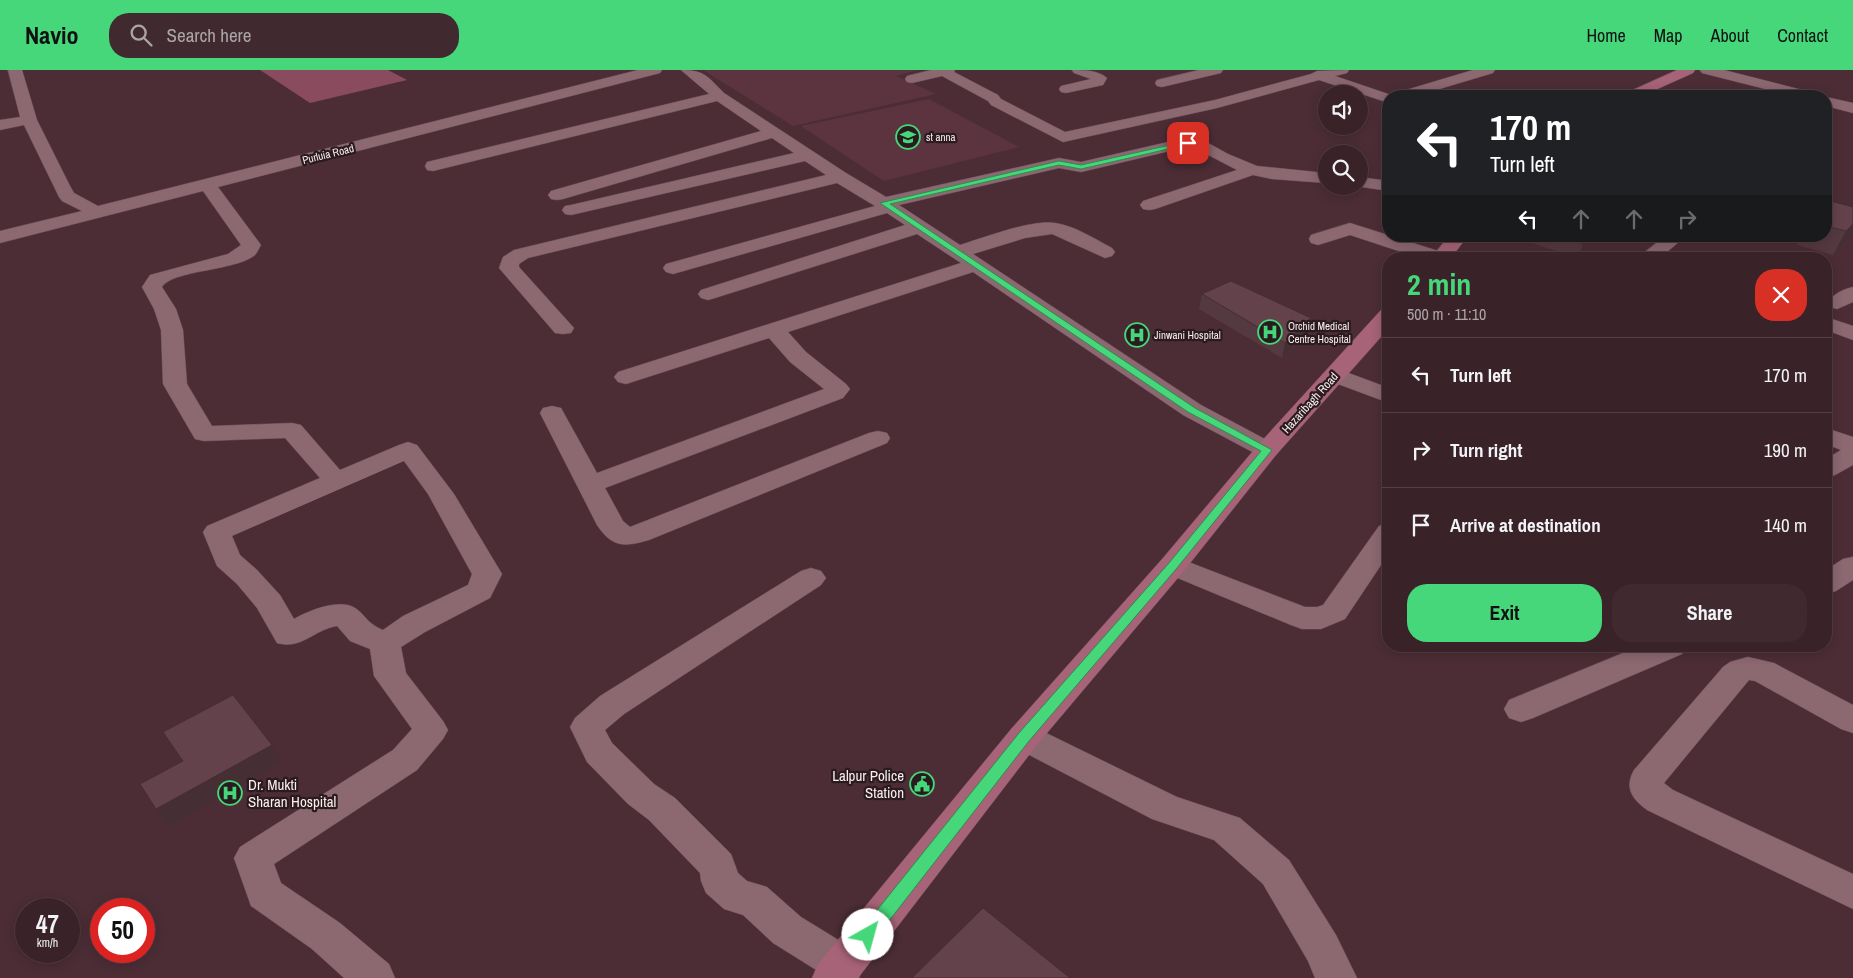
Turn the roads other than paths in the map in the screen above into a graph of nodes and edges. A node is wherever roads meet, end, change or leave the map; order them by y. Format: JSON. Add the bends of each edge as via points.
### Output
{"nodes":[{"id":1,"x":633,"y":70,"type":"edge"},
{"id":2,"x":655,"y":70,"type":"edge"},
{"id":3,"x":688,"y":70,"type":"edge"},
{"id":4,"x":947,"y":70,"type":"edge"},
{"id":5,"x":1079,"y":70,"type":"edge"},
{"id":6,"x":1216,"y":70,"type":"edge"},
{"id":7,"x":1304,"y":70,"type":"edge"},
{"id":8,"x":1342,"y":70,"type":"edge"},
{"id":9,"x":1488,"y":70,"type":"edge"},
{"id":10,"x":1688,"y":70,"type":"edge"},
{"id":11,"x":1707,"y":70,"type":"edge"},
{"id":12,"x":16,"y":75,"type":"edge"},
{"id":13,"x":1320,"y":76,"type":"junction"},
{"id":14,"x":912,"y":79,"type":"dead end"},
{"id":15,"x":1162,"y":82,"type":"dead end"},
{"id":16,"x":0,"y":83,"type":"edge"},
{"id":17,"x":1066,"y":89,"type":"dead end"},
{"id":18,"x":1421,"y":90,"type":"edge"},
{"id":19,"x":1645,"y":90,"type":"edge"},
{"id":20,"x":1785,"y":90,"type":"edge"},
{"id":21,"x":719,"y":96,"type":"junction"},
{"id":22,"x":1382,"y":97,"type":"edge"},
{"id":23,"x":1832,"y":103,"type":"edge"},
{"id":24,"x":1853,"y":108,"type":"edge"},
{"id":25,"x":1162,"y":116,"type":"junction"},
{"id":26,"x":29,"y":120,"type":"junction"},
{"id":27,"x":0,"y":125,"type":"edge"},
{"id":28,"x":773,"y":133,"type":"junction"},
{"id":29,"x":1193,"y":142,"type":"junction"},
{"id":30,"x":808,"y":155,"type":"junction"},
{"id":31,"x":434,"y":166,"type":"dead end"},
{"id":32,"x":1252,"y":170,"type":"junction"},
{"id":33,"x":840,"y":177,"type":"junction"},
{"id":34,"x":1318,"y":177,"type":"edge"},
{"id":35,"x":1368,"y":183,"type":"edge"},
{"id":36,"x":207,"y":184,"type":"junction"},
{"id":37,"x":1382,"y":185,"type":"edge"},
{"id":38,"x":557,"y":195,"type":"dead end"},
{"id":39,"x":887,"y":205,"type":"junction"},
{"id":40,"x":1149,"y":205,"type":"dead end"},
{"id":41,"x":91,"y":210,"type":"junction"},
{"id":42,"x":571,"y":210,"type":"dead end"},
{"id":43,"x":919,"y":227,"type":"junction"},
{"id":44,"x":0,"y":228,"type":"edge"},
{"id":45,"x":0,"y":237,"type":"edge"},
{"id":46,"x":1318,"y":239,"type":"dead end"},
{"id":47,"x":1382,"y":239,"type":"edge"},
{"id":48,"x":1391,"y":242,"type":"edge"},
{"id":49,"x":1454,"y":242,"type":"edge"},
{"id":50,"x":1669,"y":242,"type":"edge"},
{"id":51,"x":958,"y":252,"type":"junction"},
{"id":52,"x":1105,"y":252,"type":"dead end"},
{"id":53,"x":1422,"y":252,"type":"edge"},
{"id":54,"x":1446,"y":252,"type":"edge"},
{"id":55,"x":1655,"y":252,"type":"edge"},
{"id":56,"x":975,"y":265,"type":"junction"},
{"id":57,"x":673,"y":268,"type":"dead end"},
{"id":58,"x":708,"y":294,"type":"dead end"},
{"id":59,"x":1382,"y":323,"type":"edge"},
{"id":60,"x":1832,"y":325,"type":"edge"},
{"id":61,"x":563,"y":328,"type":"dead end"},
{"id":62,"x":774,"y":330,"type":"junction"},
{"id":63,"x":1853,"y":333,"type":"edge"},
{"id":64,"x":1336,"y":375,"type":"junction"},
{"id":65,"x":626,"y":377,"type":"dead end"},
{"id":66,"x":1382,"y":393,"type":"edge"},
{"id":67,"x":552,"y":413,"type":"dead end"},
{"id":68,"x":1832,"y":437,"type":"edge"},
{"id":69,"x":878,"y":438,"type":"dead end"},
{"id":70,"x":1853,"y":446,"type":"edge"},
{"id":71,"x":1267,"y":450,"type":"junction"},
{"id":72,"x":1853,"y":454,"type":"edge"},
{"id":73,"x":1832,"y":466,"type":"edge"},
{"id":74,"x":337,"y":482,"type":"junction"},
{"id":75,"x":590,"y":485,"type":"junction"},
{"id":76,"x":1382,"y":542,"type":"edge"},
{"id":77,"x":1173,"y":565,"type":"junction"},
{"id":78,"x":1853,"y":566,"type":"edge"},
{"id":79,"x":811,"y":578,"type":"dead end"},
{"id":80,"x":1832,"y":580,"type":"edge"},
{"id":81,"x":385,"y":643,"type":"junction"},
{"id":82,"x":1657,"y":652,"type":"edge"},
{"id":83,"x":1521,"y":709,"type":"dead end"},
{"id":84,"x":1853,"y":720,"type":"edge"},
{"id":85,"x":1024,"y":737,"type":"junction"},
{"id":86,"x":1853,"y":892,"type":"edge"},
{"id":87,"x":839,"y":972,"type":"edge"},
{"id":88,"x":374,"y":978,"type":"edge"},
{"id":89,"x":1336,"y":978,"type":"edge"}],
"edges":[{"from":1,"to":41,"type":"street","name":"Purluia Road"},
{"from":2,"to":36,"type":"street","name":"Purluia Road"},
{"from":3,"to":21,"type":"street"},
{"from":4,"to":14,"type":"street"},
{"from":4,"to":25,"type":"street","via":[[948,74],[996,102],[1063,137]]},
{"from":5,"to":17,"type":"street","via":[[1100,78],[1098,82]]},
{"from":6,"to":15,"type":"street"},
{"from":7,"to":13,"type":"street"},
{"from":8,"to":13,"type":"street"},
{"from":9,"to":18,"type":"street"},
{"from":10,"to":19,"type":"main road"},
{"from":11,"to":20,"type":"street"},
{"from":12,"to":16,"type":"street"},
{"from":12,"to":26,"type":"street"},
{"from":13,"to":22,"type":"street"},
{"from":13,"to":25,"type":"street"},
{"from":21,"to":28,"type":"street"},
{"from":21,"to":31,"type":"street"},
{"from":23,"to":24,"type":"street"},
{"from":25,"to":29,"type":"street"},
{"from":26,"to":27,"type":"street"},
{"from":26,"to":41,"type":"street","via":[[68,198]]},
{"from":28,"to":30,"type":"street"},
{"from":28,"to":38,"type":"street"},
{"from":29,"to":32,"type":"street"},
{"from":29,"to":39,"type":"street","via":[[1081,167],[1059,163]]},
{"from":30,"to":33,"type":"street"},
{"from":30,"to":42,"type":"street"},
{"from":32,"to":34,"type":"street"},
{"from":32,"to":40,"type":"street"},
{"from":33,"to":39,"type":"street"},
{"from":33,"to":61,"type":"street","via":[[602,233],[521,254],[510,260],[509,268]]},
{"from":35,"to":37,"type":"street"},
{"from":36,"to":41,"type":"street","name":"Purluia Road"},
{"from":36,"to":74,"type":"street","via":[[250,245],[248,251],[235,258],[170,274],[157,279],[152,287],[165,309],[172,330],[175,384],[204,434],[292,430]]},
{"from":39,"to":43,"type":"street"},
{"from":39,"to":57,"type":"street"},
{"from":41,"to":44,"type":"street","name":"Purluia Road"},
{"from":41,"to":45,"type":"street","name":"Purluia Road"},
{"from":43,"to":51,"type":"street"},
{"from":43,"to":58,"type":"street"},
{"from":46,"to":47,"type":"street","via":[[1350,229]]},
{"from":48,"to":53,"type":"street"},
{"from":49,"to":54,"type":"main road"},
{"from":50,"to":55,"type":"street"},
{"from":51,"to":52,"type":"street","via":[[1052,228]]},
{"from":51,"to":56,"type":"street"},
{"from":56,"to":62,"type":"street"},
{"from":56,"to":71,"type":"street","via":[[1192,410]]},
{"from":59,"to":64,"type":"main road","name":"Hazaribagh Road"},
{"from":60,"to":63,"type":"street"},
{"from":62,"to":65,"type":"street"},
{"from":62,"to":75,"type":"street","via":[[798,357],[838,389],[835,393]]},
{"from":64,"to":66,"type":"street"},
{"from":64,"to":71,"type":"main road","name":"Hazaribagh Road"},
{"from":67,"to":75,"type":"street"},
{"from":68,"to":70,"type":"street"},
{"from":69,"to":75,"type":"street","via":[[626,538],[611,525]]},
{"from":71,"to":77,"type":"main road","name":"Hazaribagh Road"},
{"from":72,"to":73,"type":"street"},
{"from":74,"to":81,"type":"street","via":[[408,450],[440,493],[487,574],[480,591],[414,624]]},
{"from":74,"to":81,"type":"street","via":[[217,532],[228,559],[269,602],[288,635],[321,618],[344,615],[361,633]]},
{"from":76,"to":77,"type":"street","via":[[1334,612],[1321,618],[1302,618]]},
{"from":77,"to":85,"type":"main road","name":"Hazaribagh Road"},
{"from":78,"to":80,"type":"street"},
{"from":79,"to":87,"type":"street","via":[[612,705],[587,727],[599,752],[718,866],[720,881],[738,896],[753,899]]},
{"from":81,"to":88,"type":"street","via":[[390,676],[431,730],[405,760],[253,858],[265,894],[326,936]]},
{"from":82,"to":83,"type":"street"},
{"from":84,"to":86,"type":"street","via":[[1763,671],[1742,669],[1646,780],[1645,786],[1660,800]]},
{"from":85,"to":87,"type":"main road","name":"Hazaribagh Road"},
{"from":85,"to":89,"type":"street","via":[[1165,808],[1227,829],[1276,872],[1322,948]]}]}
